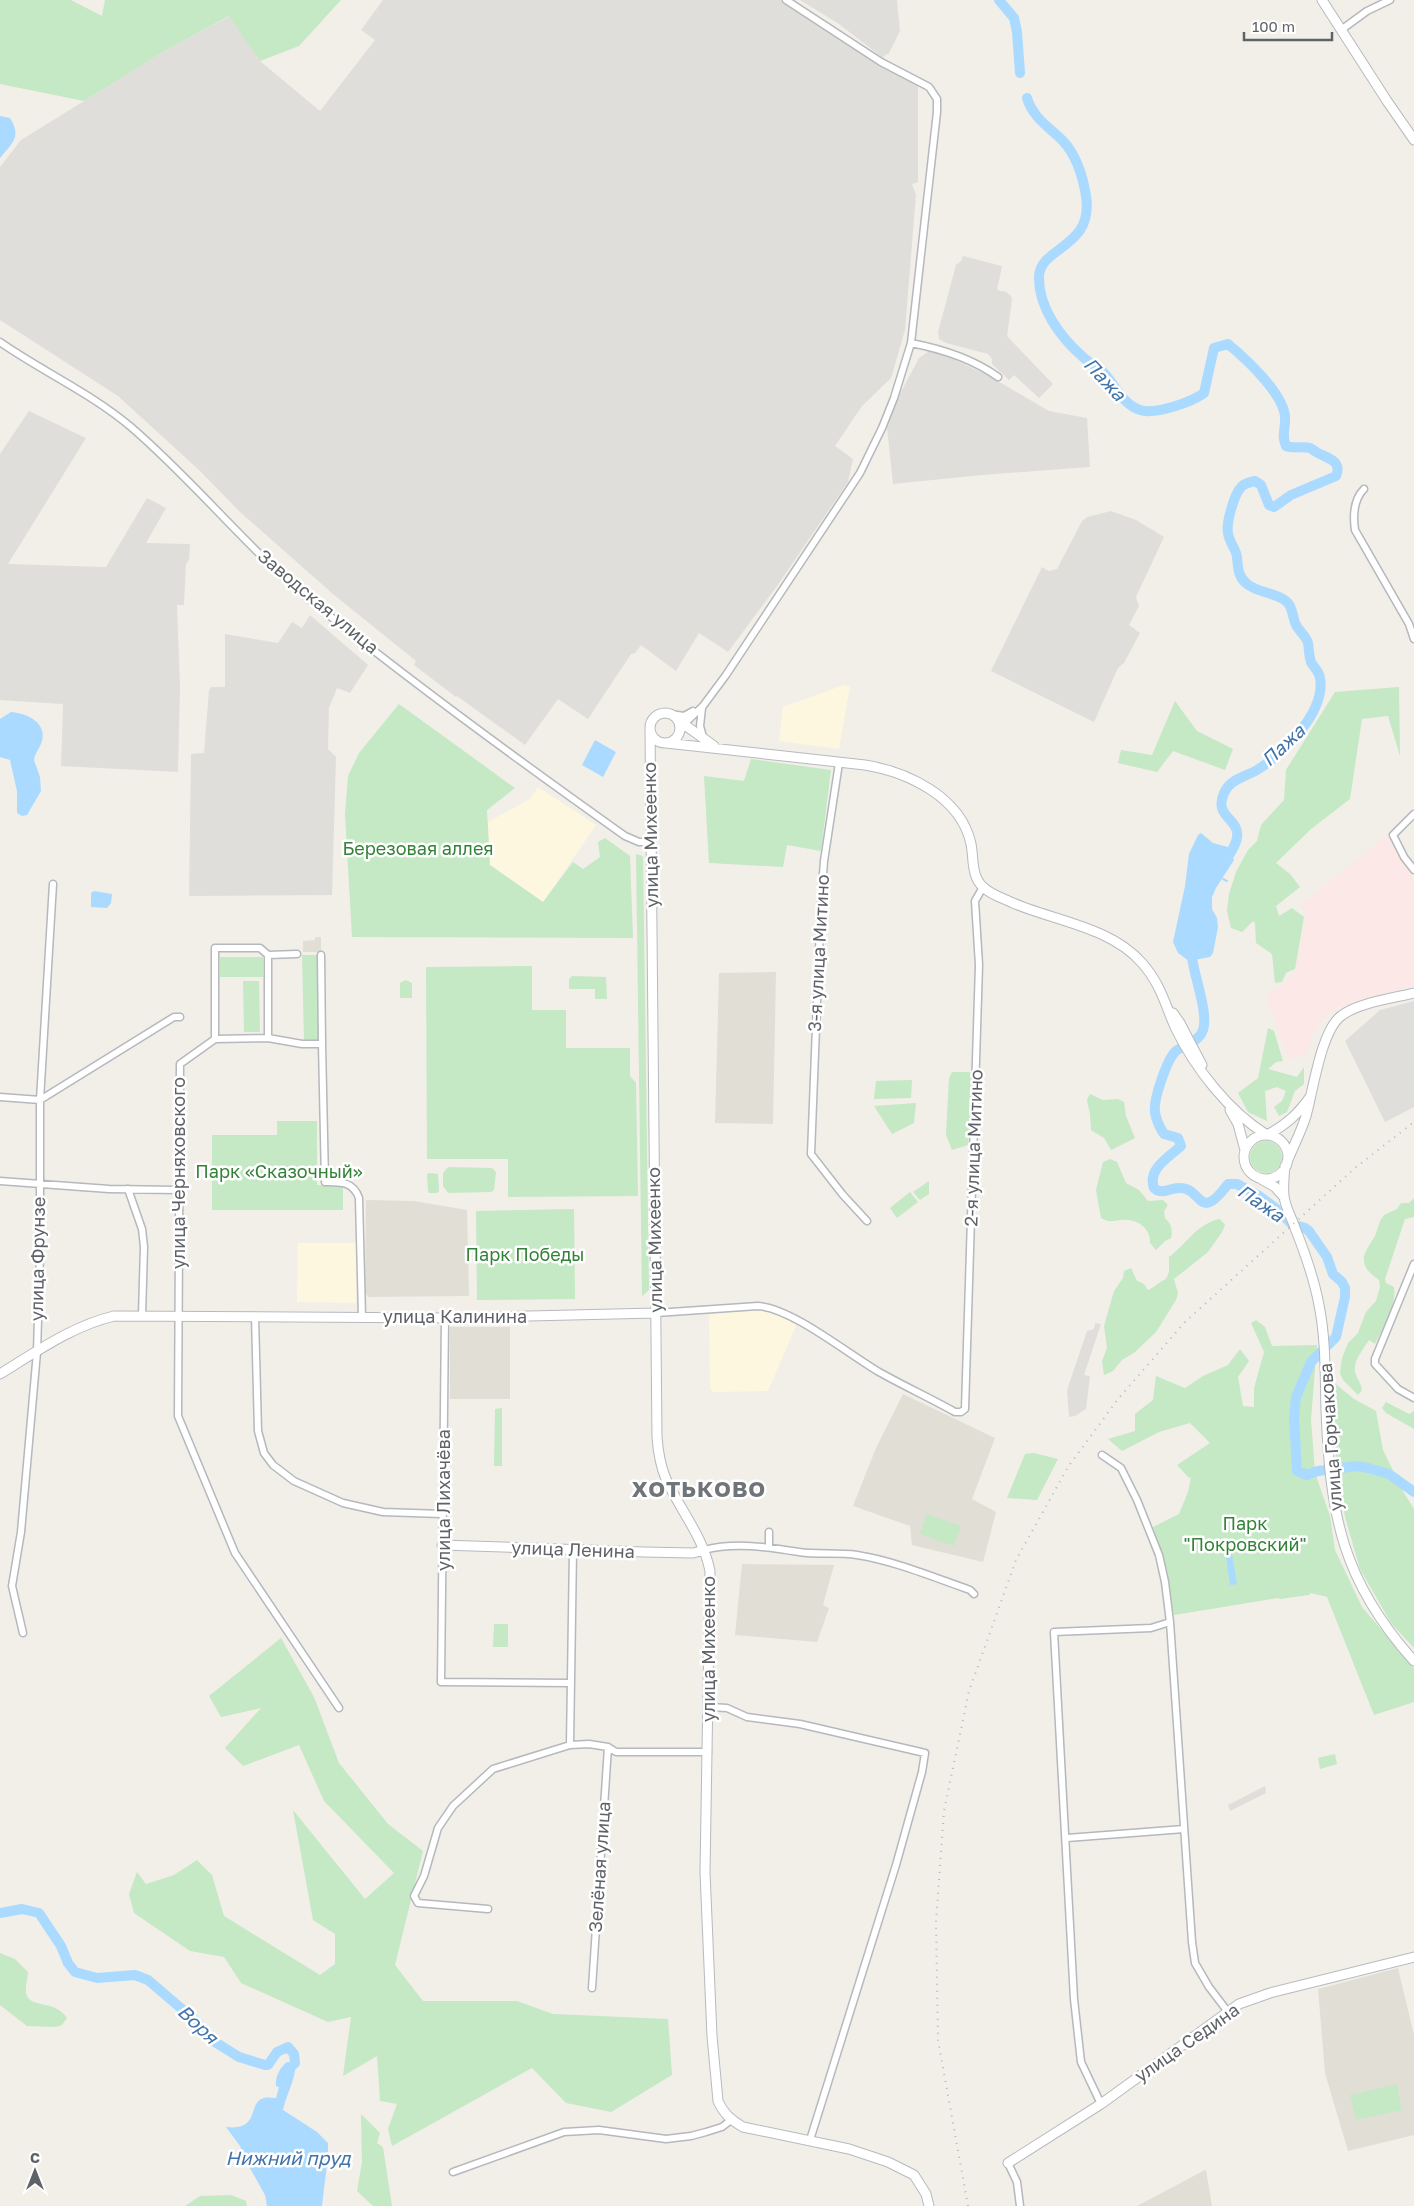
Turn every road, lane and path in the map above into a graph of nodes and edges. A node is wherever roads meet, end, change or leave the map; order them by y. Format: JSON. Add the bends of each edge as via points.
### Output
{"nodes":[{"id":1,"x":786,"y":0,"type":"edge"},
{"id":2,"x":1322,"y":0,"type":"edge"},
{"id":3,"x":1390,"y":0,"type":"edge"},
{"id":4,"x":1341,"y":30,"type":"junction"},
{"id":5,"x":1413,"y":137,"type":"edge"},
{"id":6,"x":0,"y":342,"type":"edge"},
{"id":7,"x":911,"y":343,"type":"junction"},
{"id":8,"x":998,"y":377,"type":"dead end"},
{"id":9,"x":1364,"y":489,"type":"dead end"},
{"id":10,"x":1414,"y":638,"type":"edge"},
{"id":11,"x":704,"y":705,"type":"junction"},
{"id":12,"x":678,"y":722,"type":"junction"},
{"id":13,"x":650,"y":729,"type":"junction"},
{"id":14,"x":706,"y":742,"type":"junction"},
{"id":15,"x":665,"y":743,"type":"junction"},
{"id":16,"x":719,"y":748,"type":"junction"},
{"id":17,"x":650,"y":758,"type":"junction"},
{"id":18,"x":838,"y":763,"type":"junction"},
{"id":19,"x":1414,"y":814,"type":"edge"},
{"id":20,"x":651,"y":842,"type":"junction"},
{"id":21,"x":1414,"y":870,"type":"edge"},
{"id":22,"x":53,"y":884,"type":"dead end"},
{"id":23,"x":983,"y":887,"type":"junction"},
{"id":24,"x":297,"y":954,"type":"dead end"},
{"id":25,"x":268,"y":955,"type":"junction"},
{"id":26,"x":320,"y":955,"type":"dead end"},
{"id":27,"x":1414,"y":993,"type":"edge"},
{"id":28,"x":180,"y":1017,"type":"dead end"},
{"id":29,"x":268,"y":1038,"type":"junction"},
{"id":30,"x":215,"y":1039,"type":"junction"},
{"id":31,"x":322,"y":1044,"type":"junction"},
{"id":32,"x":0,"y":1097,"type":"edge"},
{"id":33,"x":1310,"y":1097,"type":"junction"},
{"id":34,"x":40,"y":1100,"type":"junction"},
{"id":35,"x":1227,"y":1103,"type":"junction"},
{"id":36,"x":1267,"y":1135,"type":"junction"},
{"id":37,"x":1245,"y":1150,"type":"junction"},
{"id":38,"x":1286,"y":1164,"type":"junction"},
{"id":39,"x":1259,"y":1178,"type":"junction"},
{"id":40,"x":0,"y":1181,"type":"edge"},
{"id":41,"x":39,"y":1182,"type":"junction"},
{"id":42,"x":128,"y":1189,"type":"junction"},
{"id":43,"x":178,"y":1190,"type":"junction"},
{"id":44,"x":1284,"y":1198,"type":"junction"},
{"id":45,"x":867,"y":1221,"type":"dead end"},
{"id":46,"x":1414,"y":1264,"type":"edge"},
{"id":47,"x":656,"y":1313,"type":"junction"},
{"id":48,"x":142,"y":1315,"type":"junction"},
{"id":49,"x":177,"y":1315,"type":"junction"},
{"id":50,"x":255,"y":1316,"type":"junction"},
{"id":51,"x":362,"y":1317,"type":"junction"},
{"id":52,"x":445,"y":1318,"type":"junction"},
{"id":53,"x":37,"y":1352,"type":"junction"},
{"id":54,"x":0,"y":1374,"type":"edge"},
{"id":55,"x":1414,"y":1398,"type":"edge"},
{"id":56,"x":1102,"y":1455,"type":"dead end"},
{"id":57,"x":442,"y":1514,"type":"junction"},
{"id":58,"x":769,"y":1532,"type":"dead end"},
{"id":59,"x":442,"y":1545,"type":"junction"},
{"id":60,"x":769,"y":1547,"type":"junction"},
{"id":61,"x":573,"y":1550,"type":"junction"},
{"id":62,"x":704,"y":1550,"type":"junction"},
{"id":63,"x":974,"y":1594,"type":"dead end"},
{"id":64,"x":1170,"y":1622,"type":"junction"},
{"id":65,"x":23,"y":1633,"type":"dead end"},
{"id":66,"x":1414,"y":1662,"type":"edge"},
{"id":67,"x":571,"y":1683,"type":"junction"},
{"id":68,"x":709,"y":1707,"type":"junction"},
{"id":69,"x":338,"y":1708,"type":"dead end"},
{"id":70,"x":570,"y":1745,"type":"junction"},
{"id":71,"x":608,"y":1747,"type":"junction"},
{"id":72,"x":708,"y":1752,"type":"junction"},
{"id":73,"x":1184,"y":1829,"type":"junction"},
{"id":74,"x":1067,"y":1838,"type":"junction"},
{"id":75,"x":488,"y":1909,"type":"dead end"},
{"id":76,"x":1414,"y":1957,"type":"edge"},
{"id":77,"x":592,"y":1988,"type":"dead end"},
{"id":78,"x":1228,"y":2012,"type":"junction"},
{"id":79,"x":1101,"y":2104,"type":"junction"},
{"id":80,"x":731,"y":2120,"type":"junction"},
{"id":81,"x":810,"y":2140,"type":"junction"},
{"id":82,"x":1008,"y":2163,"type":"joint"},
{"id":83,"x":453,"y":2172,"type":"dead end"},
{"id":84,"x":929,"y":2206,"type":"edge"},
{"id":85,"x":1020,"y":2206,"type":"edge"}],
"edges":[{"from":1,"to":7,"type":"street","via":[[881,62],[929,87],[936,95],[937,112]]},
{"from":2,"to":4,"type":"street"},
{"from":3,"to":4,"type":"street","via":[[1367,11]]},
{"from":4,"to":5,"type":"street"},
{"from":6,"to":20,"type":"street","name":"Заводская улица","via":[[94,400],[132,429],[191,482],[276,570],[420,686],[625,836],[639,842]]},
{"from":7,"to":8,"type":"street","via":[[935,348],[984,367]]},
{"from":7,"to":11,"type":"street","via":[[882,428],[860,474]]},
{"from":9,"to":10,"type":"street","via":[[1353,514],[1356,530]]},
{"from":11,"to":12,"type":"street"},
{"from":11,"to":12,"type":"street"},
{"from":11,"to":14,"type":"street","via":[[700,726]]},
{"from":12,"to":13,"type":"street","via":[[662,713],[654,717]]},
{"from":12,"to":14,"type":"street"},
{"from":12,"to":15,"type":"street","via":[[675,740]]},
{"from":13,"to":15,"type":"street","via":[[654,738]]},
{"from":13,"to":17,"type":"street","name":"улица Михеенко"},
{"from":14,"to":16,"type":"street"},
{"from":15,"to":16,"type":"street"},
{"from":15,"to":17,"type":"street","via":[[653,750]]},
{"from":16,"to":18,"type":"street"},
{"from":17,"to":20,"type":"street","name":"улица Михеенко"},
{"from":18,"to":23,"type":"street","via":[[894,771],[914,779],[938,796],[964,824],[971,843],[975,874]]},
{"from":18,"to":45,"type":"street","name":"3-я улица Митино","via":[[821,901],[811,1144],[812,1156]]},
{"from":19,"to":21,"type":"street","via":[[1393,834]]},
{"from":20,"to":47,"type":"street","name":"улица Михеенко"},
{"from":22,"to":34,"type":"street","name":"улица Фрунзе"},
{"from":23,"to":35,"type":"street","via":[[1019,906],[1095,932],[1136,956],[1148,970],[1199,1063]]},
{"from":23,"to":47,"type":"street","name":"2-я улица Митино","via":[[975,901],[979,983],[964,1411],[955,1412],[880,1372],[803,1324],[765,1307]]},
{"from":24,"to":25,"type":"street"},
{"from":25,"to":29,"type":"street"},
{"from":25,"to":30,"type":"street","via":[[260,948],[215,948]]},
{"from":26,"to":31,"type":"street"},
{"from":27,"to":33,"type":"street","via":[[1342,1015],[1326,1039]]},
{"from":28,"to":34,"type":"street","via":[[166,1022]]},
{"from":29,"to":30,"type":"street"},
{"from":29,"to":31,"type":"street"},
{"from":30,"to":43,"type":"street","name":"улица Черняховского","via":[[180,1064]]},
{"from":31,"to":51,"type":"street","via":[[325,1182],[349,1184],[359,1198]]},
{"from":32,"to":34,"type":"street"},
{"from":33,"to":36,"type":"street","via":[[1284,1126]]},
{"from":33,"to":38,"type":"street"},
{"from":34,"to":41,"type":"street","name":"улица Фрунзе"},
{"from":35,"to":36,"type":"street","via":[[1249,1124]]},
{"from":35,"to":37,"type":"street","via":[[1238,1124]]},
{"from":36,"to":37,"type":"street","via":[[1253,1138]]},
{"from":36,"to":38,"type":"street","via":[[1284,1144]]},
{"from":37,"to":39,"type":"street","via":[[1248,1170]]},
{"from":38,"to":39,"type":"street","via":[[1274,1177]]},
{"from":38,"to":44,"type":"street"},
{"from":39,"to":44,"type":"street","via":[[1275,1187]]},
{"from":40,"to":41,"type":"street"},
{"from":41,"to":42,"type":"street"},
{"from":41,"to":53,"type":"street","name":"улица Фрунзе"},
{"from":42,"to":43,"type":"street"},
{"from":42,"to":48,"type":"street","via":[[142,1229]]},
{"from":43,"to":49,"type":"street","name":"улица Черняховского"},
{"from":44,"to":66,"type":"street","name":"улица Горчакова","via":[[1316,1289],[1324,1339],[1330,1480],[1339,1528],[1360,1587],[1381,1622]]},
{"from":46,"to":55,"type":"street","via":[[1375,1364],[1398,1389]]},
{"from":47,"to":52,"type":"street","name":"улица Калинина"},
{"from":47,"to":62,"type":"street","name":"улица Михеенко","via":[[660,1460]]},
{"from":48,"to":49,"type":"street","name":"улица Калинина"},
{"from":48,"to":53,"type":"street","name":"улица Калинина","via":[[114,1316],[93,1322]]},
{"from":49,"to":50,"type":"street","name":"улица Калинина"},
{"from":49,"to":69,"type":"street","name":"улица Черняховского","via":[[178,1416],[237,1556]]},
{"from":50,"to":51,"type":"street","name":"улица Калинина"},
{"from":50,"to":57,"type":"street","via":[[258,1431],[264,1454],[273,1465],[294,1481],[343,1503],[383,1512]]},
{"from":51,"to":52,"type":"street","name":"улица Калинина"},
{"from":52,"to":57,"type":"street","name":"улица Лихачёва"},
{"from":53,"to":54,"type":"street","name":"улица Калинина"},
{"from":53,"to":65,"type":"street","name":"улица Фрунзе","via":[[21,1532],[12,1586]]},
{"from":56,"to":64,"type":"street","via":[[1121,1468],[1160,1555]]},
{"from":57,"to":59,"type":"street","name":"улица Лихачёва"},
{"from":58,"to":60,"type":"street"},
{"from":59,"to":61,"type":"street","name":"улица Ленина"},
{"from":59,"to":67,"type":"street","name":"улица Лихачёва","via":[[441,1682]]},
{"from":60,"to":62,"type":"street"},
{"from":60,"to":63,"type":"street","via":[[855,1554],[970,1590]]},
{"from":61,"to":62,"type":"street","name":"улица Ленина"},
{"from":61,"to":67,"type":"street"},
{"from":62,"to":68,"type":"street","name":"улица Михеенко","via":[[710,1571]]},
{"from":64,"to":73,"type":"street"},
{"from":64,"to":74,"type":"street","via":[[1152,1628],[1054,1632]]},
{"from":67,"to":70,"type":"street"},
{"from":68,"to":72,"type":"street","name":"улица Михеенко"},
{"from":68,"to":81,"type":"street","via":[[727,1708],[747,1717],[800,1724],[925,1753],[896,1865]]},
{"from":70,"to":71,"type":"street"},
{"from":70,"to":75,"type":"street","via":[[493,1769],[453,1806],[438,1828],[427,1868],[414,1896],[418,1903]]},
{"from":71,"to":72,"type":"street","via":[[616,1752]]},
{"from":71,"to":77,"type":"street","name":"Зелёная улица"},
{"from":72,"to":80,"type":"street","name":"улица Михеенко","via":[[705,1872],[712,2036],[718,2101]]},
{"from":73,"to":74,"type":"street"},
{"from":73,"to":78,"type":"street","via":[[1195,1963]]},
{"from":74,"to":79,"type":"street","via":[[1074,1999],[1081,2062]]},
{"from":76,"to":78,"type":"street","name":"улица Седина","via":[[1270,1993],[1239,2004]]},
{"from":78,"to":79,"type":"street","name":"улица Седина"},
{"from":79,"to":82,"type":"street","name":"улица Седина"},
{"from":80,"to":81,"type":"street","via":[[743,2127]]},
{"from":80,"to":83,"type":"street","via":[[722,2127],[666,2139],[599,2130],[564,2132]]},
{"from":81,"to":84,"type":"street","via":[[888,2162],[914,2175],[926,2194]]},
{"from":82,"to":85,"type":"street","via":[[1017,2182]]}]}
